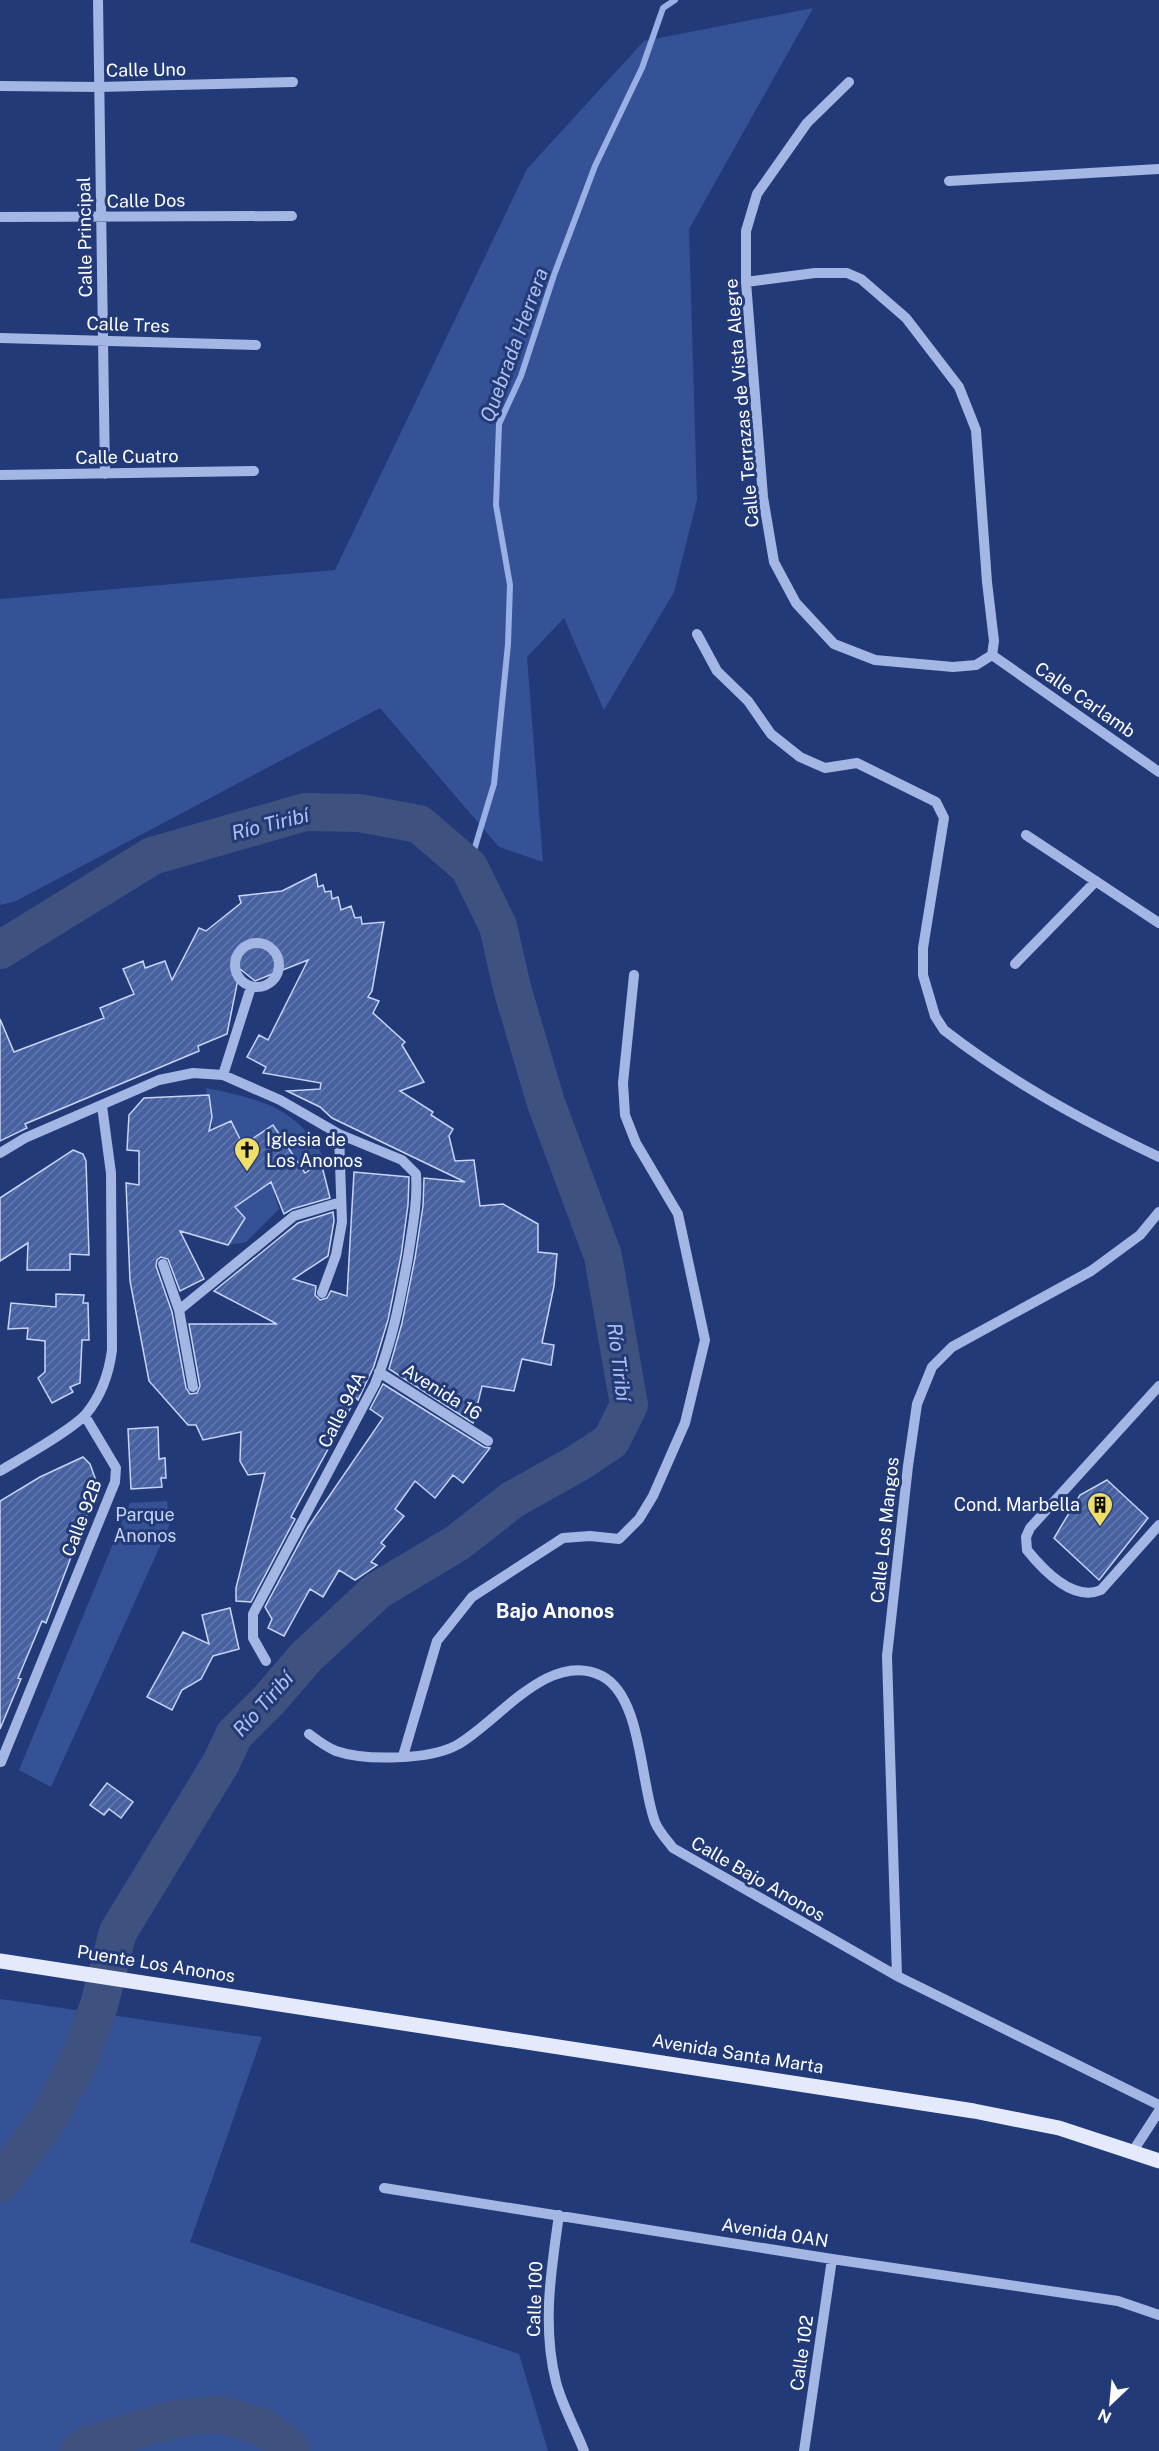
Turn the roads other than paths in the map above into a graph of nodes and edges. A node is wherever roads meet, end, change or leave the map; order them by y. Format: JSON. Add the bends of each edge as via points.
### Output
{"nodes":[{"id":1,"x":98,"y":0,"type":"edge"},
{"id":2,"x":293,"y":82,"type":"dead end"},
{"id":3,"x":849,"y":82,"type":"dead end"},
{"id":4,"x":0,"y":86,"type":"edge"},
{"id":5,"x":99,"y":87,"type":"junction"},
{"id":6,"x":1159,"y":169,"type":"edge"},
{"id":7,"x":949,"y":181,"type":"dead end"},
{"id":8,"x":292,"y":216,"type":"dead end"},
{"id":9,"x":0,"y":217,"type":"edge"},
{"id":10,"x":101,"y":218,"type":"junction"},
{"id":11,"x":746,"y":282,"type":"junction"},
{"id":12,"x":0,"y":339,"type":"edge"},
{"id":13,"x":103,"y":341,"type":"junction"},
{"id":14,"x":256,"y":345,"type":"dead end"},
{"id":15,"x":254,"y":471,"type":"dead end"},
{"id":16,"x":105,"y":474,"type":"junction"},
{"id":17,"x":0,"y":475,"type":"edge"},
{"id":18,"x":697,"y":634,"type":"dead end"},
{"id":19,"x":992,"y":655,"type":"junction"},
{"id":20,"x":1159,"y":772,"type":"edge"},
{"id":21,"x":1026,"y":835,"type":"dead end"},
{"id":22,"x":1096,"y":881,"type":"junction"},
{"id":23,"x":1159,"y":923,"type":"edge"},
{"id":24,"x":1015,"y":964,"type":"dead end"},
{"id":25,"x":634,"y":975,"type":"dead end"},
{"id":26,"x":251,"y":987,"type":"junction"},
{"id":27,"x":223,"y":1075,"type":"junction"},
{"id":28,"x":102,"y":1106,"type":"junction"},
{"id":29,"x":339,"y":1134,"type":"junction"},
{"id":30,"x":0,"y":1153,"type":"edge"},
{"id":31,"x":1159,"y":1157,"type":"edge"},
{"id":32,"x":341,"y":1202,"type":"junction"},
{"id":33,"x":1159,"y":1212,"type":"edge"},
{"id":34,"x":163,"y":1264,"type":"dead end"},
{"id":35,"x":322,"y":1293,"type":"dead end"},
{"id":36,"x":179,"y":1310,"type":"junction"},
{"id":37,"x":379,"y":1372,"type":"junction"},
{"id":38,"x":1159,"y":1386,"type":"edge"},
{"id":39,"x":193,"y":1387,"type":"dead end"},
{"id":40,"x":85,"y":1416,"type":"junction"},
{"id":41,"x":488,"y":1441,"type":"dead end"},
{"id":42,"x":0,"y":1471,"type":"edge"},
{"id":43,"x":1159,"y":1525,"type":"edge"},
{"id":44,"x":266,"y":1661,"type":"dead end"},
{"id":45,"x":309,"y":1734,"type":"dead end"},
{"id":46,"x":403,"y":1756,"type":"junction"},
{"id":47,"x":1,"y":1762,"type":"edge"},
{"id":48,"x":0,"y":1961,"type":"edge"},
{"id":49,"x":897,"y":1976,"type":"junction"},
{"id":50,"x":305,"y":2007,"type":"joint"},
{"id":51,"x":1159,"y":2105,"type":"edge"},
{"id":52,"x":1159,"y":2111,"type":"edge"},
{"id":53,"x":1133,"y":2151,"type":"junction"},
{"id":54,"x":1159,"y":2161,"type":"edge"},
{"id":55,"x":384,"y":2188,"type":"dead end"},
{"id":56,"x":559,"y":2215,"type":"junction"},
{"id":57,"x":832,"y":2259,"type":"junction"},
{"id":58,"x":1159,"y":2315,"type":"edge"},
{"id":59,"x":584,"y":2451,"type":"edge"},
{"id":60,"x":804,"y":2451,"type":"edge"}],
"edges":[{"from":1,"to":5,"type":"street","name":"Calle Principal"},
{"from":2,"to":5,"type":"street","name":"Calle Uno"},
{"from":3,"to":11,"type":"street","name":"Calle Terrazas de Vista Alegre","via":[[807,123],[757,194],[746,231]]},
{"from":4,"to":5,"type":"street","name":"Calle Uno"},
{"from":5,"to":10,"type":"street","name":"Calle Principal"},
{"from":6,"to":7,"type":"street"},
{"from":8,"to":10,"type":"street","name":"Calle Dos"},
{"from":9,"to":10,"type":"street","name":"Calle Dos"},
{"from":10,"to":13,"type":"street","name":"Calle Principal"},
{"from":11,"to":19,"type":"street","via":[[815,273],[847,273],[861,279],[906,318],[959,387],[976,430]]},
{"from":11,"to":19,"type":"street","name":"Calle Terrazas de Vista Alegre","via":[[763,497],[774,562],[796,603],[834,644],[874,660],[953,667],[976,665]]},
{"from":12,"to":13,"type":"street","name":"Calle Tres"},
{"from":13,"to":14,"type":"street","name":"Calle Tres"},
{"from":13,"to":16,"type":"street","name":"Calle Principal"},
{"from":15,"to":16,"type":"street","name":"Calle Cuatro"},
{"from":16,"to":17,"type":"street","name":"Calle Cuatro"},
{"from":18,"to":31,"type":"street","via":[[717,671],[748,701],[771,734],[800,757],[825,768],[857,763],[936,802],[944,818],[923,948],[923,975],[935,1016],[944,1030],[1034,1093]]},
{"from":19,"to":20,"type":"street","name":"Calle Carlamb"},
{"from":21,"to":22,"type":"street"},
{"from":22,"to":23,"type":"street"},
{"from":22,"to":24,"type":"street"},
{"from":25,"to":46,"type":"street","via":[[623,1083],[625,1115],[636,1143],[678,1214],[705,1340],[684,1423],[653,1496],[639,1520],[619,1539],[563,1538],[472,1598],[437,1641]]},
{"from":26,"to":26,"type":"street","via":[[266,986],[280,969],[277,954],[265,944],[250,944],[235,959],[239,979]]},
{"from":26,"to":27,"type":"street"},
{"from":27,"to":28,"type":"street","via":[[194,1073],[159,1080]]},
{"from":27,"to":29,"type":"street","via":[[280,1100]]},
{"from":28,"to":30,"type":"street","via":[[25,1138]]},
{"from":28,"to":40,"type":"street","via":[[111,1173],[112,1350],[110,1369]]},
{"from":29,"to":32,"type":"street"},
{"from":29,"to":37,"type":"street","name":"Calle 94A","via":[[402,1160],[416,1174],[418,1197],[399,1308]]},
{"from":32,"to":35,"type":"street","via":[[336,1255]]},
{"from":32,"to":36,"type":"street","via":[[294,1216]]},
{"from":33,"to":49,"type":"street","name":"Calle Los Mangos","via":[[1140,1235],[1091,1271],[946,1352],[932,1367],[917,1404],[886,1656]]},
{"from":34,"to":36,"type":"street"},
{"from":36,"to":39,"type":"street"},
{"from":37,"to":41,"type":"street","name":"Avenida 16"},
{"from":37,"to":44,"type":"street","name":"Calle 94A","via":[[253,1614],[253,1638]]},
{"from":38,"to":43,"type":"street","via":[[1030,1528],[1027,1550],[1068,1588],[1091,1595],[1101,1590]]},
{"from":40,"to":42,"type":"street"},
{"from":40,"to":47,"type":"street","name":"Calle 92B","via":[[116,1468],[115,1482]]},
{"from":45,"to":46,"type":"street","name":"Calle Bajo Anonos","via":[[336,1751],[372,1757]]},
{"from":46,"to":49,"type":"street","name":"Calle Bajo Anonos","via":[[456,1746],[553,1674],[569,1671],[600,1675],[613,1683],[628,1705],[655,1822],[673,1848]]},
{"from":48,"to":50,"type":"main road","name":"Puente Los Anonos"},
{"from":49,"to":51,"type":"street","name":"Calle Bajo Anonos"},
{"from":50,"to":53,"type":"main road","name":"Avenida Santa Marta","via":[[974,2111],[1059,2128]]},
{"from":52,"to":53,"type":"street"},
{"from":53,"to":54,"type":"main road","name":"Avenida Santa Marta"},
{"from":55,"to":56,"type":"street","name":"Avenida 0AN"},
{"from":56,"to":57,"type":"street","name":"Avenida 0AN"},
{"from":56,"to":59,"type":"street","name":"Calle 100","via":[[549,2281],[548,2334],[556,2384]]},
{"from":57,"to":58,"type":"street","name":"Avenida 0AN","via":[[1118,2301]]},
{"from":57,"to":60,"type":"street","name":"Calle 102"}]}
